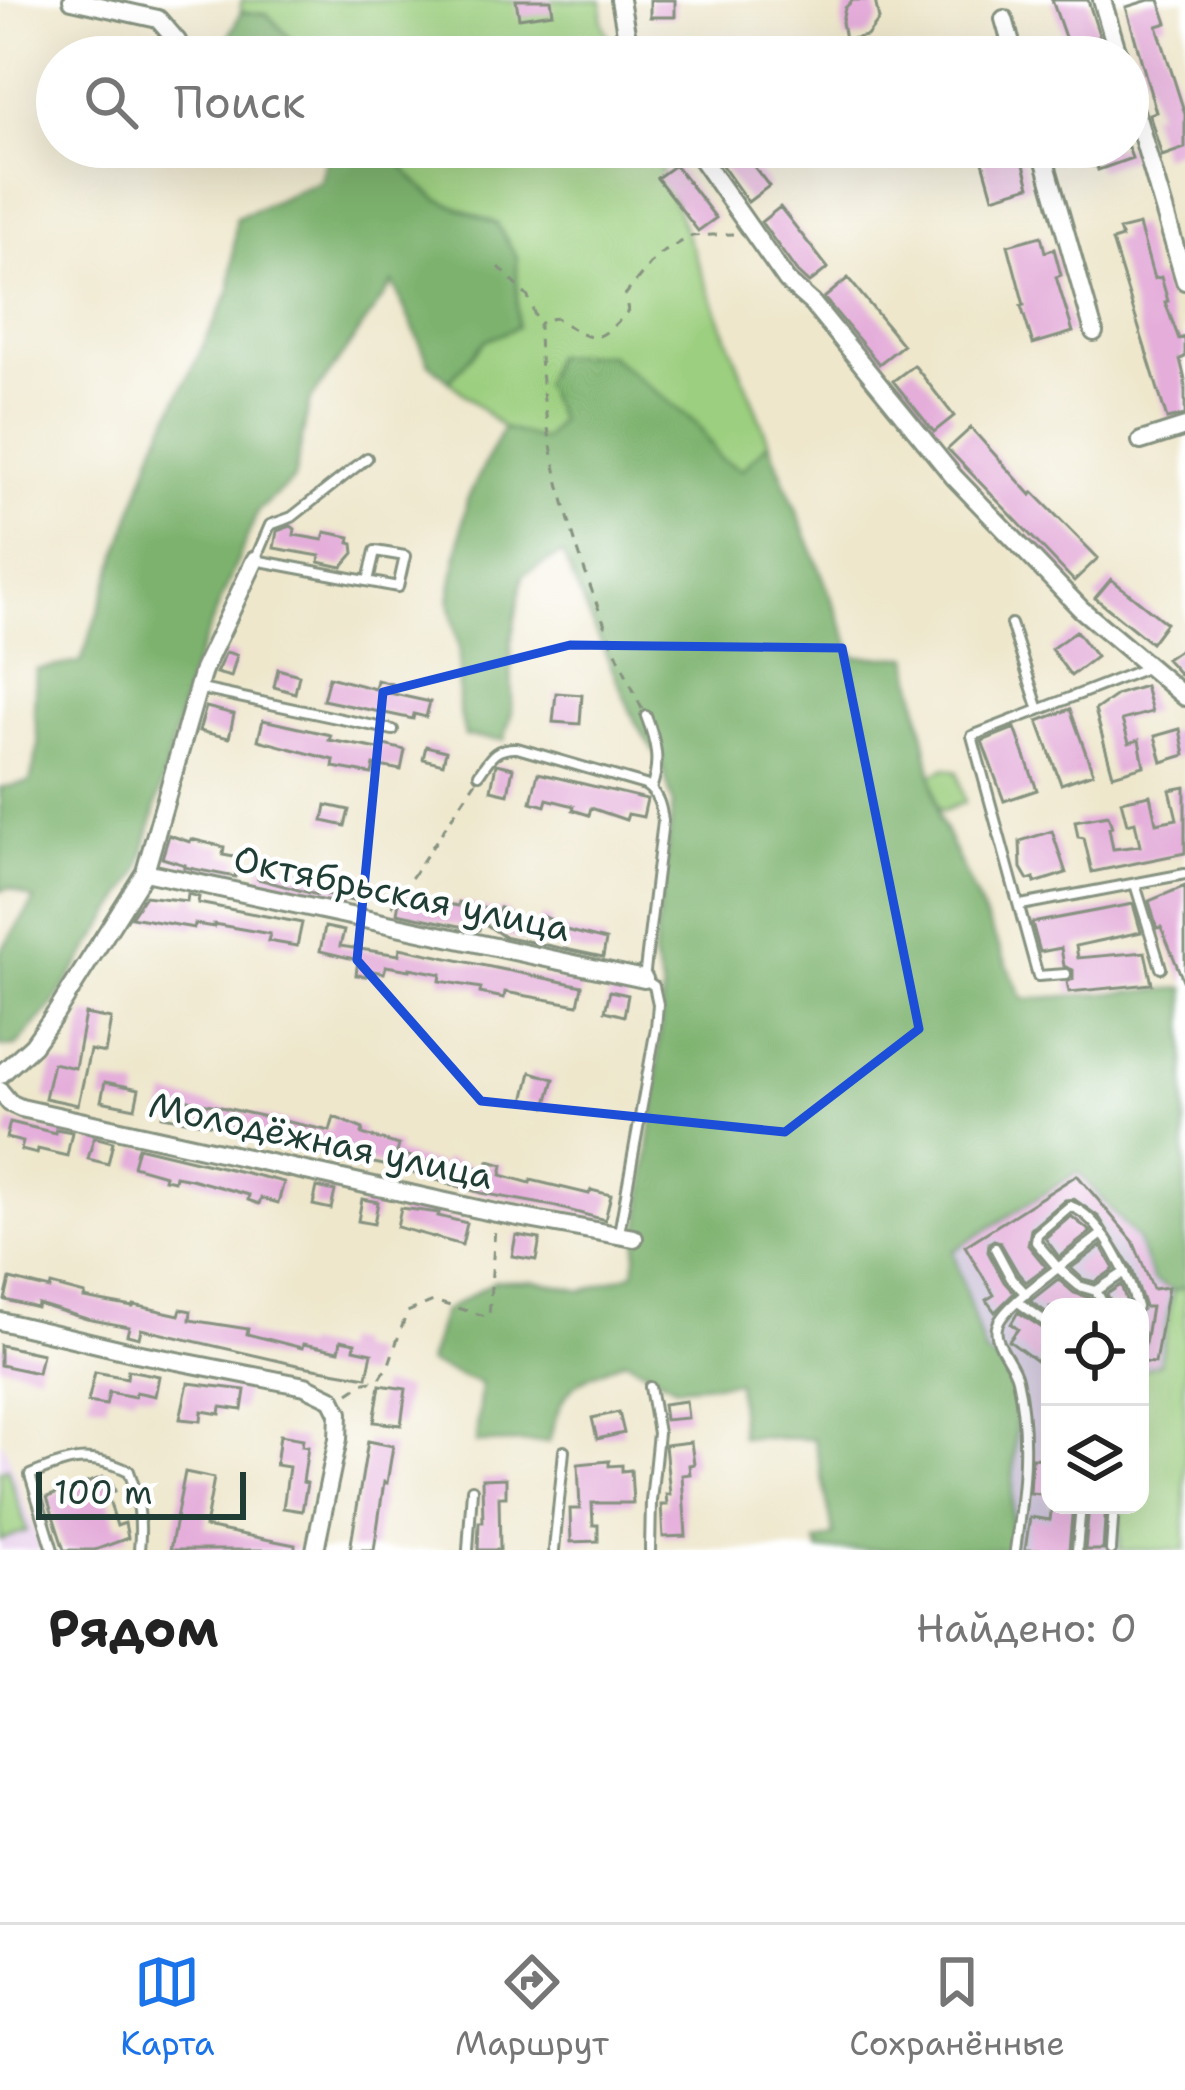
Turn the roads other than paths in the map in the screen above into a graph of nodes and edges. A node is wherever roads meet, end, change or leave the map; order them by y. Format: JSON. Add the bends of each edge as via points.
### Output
{"nodes":[{"id":1,"x":72,"y":0,"type":"edge"},
{"id":2,"x":620,"y":0,"type":"edge"},
{"id":3,"x":1102,"y":0,"type":"edge"},
{"id":4,"x":1004,"y":19,"type":"dead end"},
{"id":5,"x":173,"y":36,"type":"edge"},
{"id":6,"x":627,"y":36,"type":"edge"},
{"id":7,"x":1009,"y":36,"type":"edge"},
{"id":8,"x":1113,"y":36,"type":"edge"},
{"id":9,"x":1149,"y":158,"type":"edge"},
{"id":10,"x":708,"y":168,"type":"edge"},
{"id":11,"x":1047,"y":168,"type":"edge"},
{"id":12,"x":1185,"y":281,"type":"edge"},
{"id":13,"x":1094,"y":332,"type":"dead end"},
{"id":14,"x":1185,"y":428,"type":"edge"},
{"id":15,"x":1141,"y":441,"type":"dead end"},
{"id":16,"x":367,"y":458,"type":"dead end"},
{"id":17,"x":254,"y":560,"type":"junction"},
{"id":18,"x":368,"y":581,"type":"junction"},
{"id":19,"x":1011,"y":624,"type":"dead end"},
{"id":20,"x":1150,"y":666,"type":"junction"},
{"id":21,"x":197,"y":688,"type":"junction"},
{"id":22,"x":1185,"y":697,"type":"edge"},
{"id":23,"x":1040,"y":710,"type":"junction"},
{"id":24,"x":646,"y":716,"type":"road end"},
{"id":25,"x":393,"y":730,"type":"dead end"},
{"id":26,"x":479,"y":774,"type":"road end"},
{"id":27,"x":651,"y":789,"type":"junction"},
{"id":28,"x":145,"y":872,"type":"junction"},
{"id":29,"x":1185,"y":874,"type":"edge"},
{"id":30,"x":1135,"y":884,"type":"junction"},
{"id":31,"x":1021,"y":905,"type":"junction"},
{"id":32,"x":1161,"y":968,"type":"dead end"},
{"id":33,"x":1066,"y":974,"type":"dead end"},
{"id":34,"x":644,"y":979,"type":"junction"},
{"id":35,"x":0,"y":1075,"type":"edge"},
{"id":36,"x":0,"y":1091,"type":"edge"},
{"id":37,"x":1101,"y":1234,"type":"junction"},
{"id":38,"x":627,"y":1236,"type":"joint"},
{"id":39,"x":995,"y":1247,"type":"dead end"},
{"id":40,"x":1058,"y":1268,"type":"junction"},
{"id":41,"x":1126,"y":1272,"type":"junction"},
{"id":42,"x":1096,"y":1291,"type":"junction"},
{"id":43,"x":1022,"y":1298,"type":"junction"},
{"id":44,"x":1100,"y":1298,"type":"edge"},
{"id":45,"x":1134,"y":1298,"type":"edge"},
{"id":46,"x":1041,"y":1316,"type":"edge"},
{"id":47,"x":0,"y":1322,"type":"edge"},
{"id":48,"x":650,"y":1387,"type":"dead end"},
{"id":49,"x":564,"y":1451,"type":"dead end"},
{"id":50,"x":472,"y":1489,"type":"dead end"},
{"id":51,"x":1080,"y":1514,"type":"edge"},
{"id":52,"x":1113,"y":1514,"type":"edge"},
{"id":53,"x":53,"y":1550,"type":"edge"},
{"id":54,"x":139,"y":1550,"type":"edge"},
{"id":55,"x":315,"y":1550,"type":"edge"},
{"id":56,"x":468,"y":1550,"type":"edge"},
{"id":57,"x":554,"y":1550,"type":"edge"},
{"id":58,"x":650,"y":1550,"type":"edge"},
{"id":59,"x":1015,"y":1550,"type":"edge"},
{"id":60,"x":1076,"y":1550,"type":"edge"},
{"id":61,"x":1111,"y":1550,"type":"edge"}],
"edges":[{"from":1,"to":5,"type":"street","via":[[158,19]]},
{"from":2,"to":6,"type":"street"},
{"from":3,"to":8,"type":"street"},
{"from":4,"to":7,"type":"street"},
{"from":9,"to":12,"type":"street"},
{"from":10,"to":20,"type":"street","via":[[787,281],[955,477],[1081,609]]},
{"from":11,"to":13,"type":"street"},
{"from":14,"to":15,"type":"street"},
{"from":16,"to":17,"type":"lane","via":[[292,517],[269,525]]},
{"from":17,"to":18,"type":"lane"},
{"from":17,"to":21,"type":"street"},
{"from":18,"to":18,"type":"lane","via":[[398,586],[405,556],[375,551]]},
{"from":19,"to":23,"type":"lane"},
{"from":20,"to":22,"type":"street"},
{"from":20,"to":23,"type":"lane"},
{"from":21,"to":25,"type":"lane"},
{"from":21,"to":28,"type":"street"},
{"from":23,"to":31,"type":"lane","via":[[973,736]]},
{"from":24,"to":27,"type":"lane","via":[[658,771]]},
{"from":26,"to":27,"type":"lane","via":[[494,752],[517,748]]},
{"from":27,"to":34,"type":"lane","via":[[663,821]]},
{"from":28,"to":34,"type":"street","name":"Октябрьская улица"},
{"from":28,"to":35,"type":"street","via":[[56,1013]]},
{"from":29,"to":30,"type":"lane"},
{"from":30,"to":31,"type":"lane"},
{"from":30,"to":32,"type":"lane"},
{"from":31,"to":33,"type":"lane","via":[[1038,976]]},
{"from":34,"to":38,"type":"lane","via":[[658,1004]]},
{"from":36,"to":38,"type":"street","name":"Молодёжная улица","via":[[21,1108]]},
{"from":37,"to":40,"type":"lane"},
{"from":37,"to":40,"type":"lane","via":[[1070,1206],[1036,1234]]},
{"from":37,"to":41,"type":"lane"},
{"from":39,"to":43,"type":"lane"},
{"from":40,"to":42,"type":"lane"},
{"from":40,"to":43,"type":"lane"},
{"from":41,"to":42,"type":"lane"},
{"from":41,"to":45,"type":"lane"},
{"from":42,"to":44,"type":"lane"},
{"from":43,"to":46,"type":"lane"},
{"from":43,"to":59,"type":"lane","via":[[996,1329],[1023,1405]]},
{"from":47,"to":55,"type":"street","via":[[323,1393],[340,1423]]},
{"from":48,"to":58,"type":"lane","via":[[658,1433]]},
{"from":49,"to":57,"type":"lane"},
{"from":50,"to":56,"type":"lane"},
{"from":51,"to":60,"type":"lane"},
{"from":52,"to":61,"type":"lane"},
{"from":53,"to":54,"type":"lane","via":[[30,1475],[89,1459],[129,1471],[142,1520]]}]}
